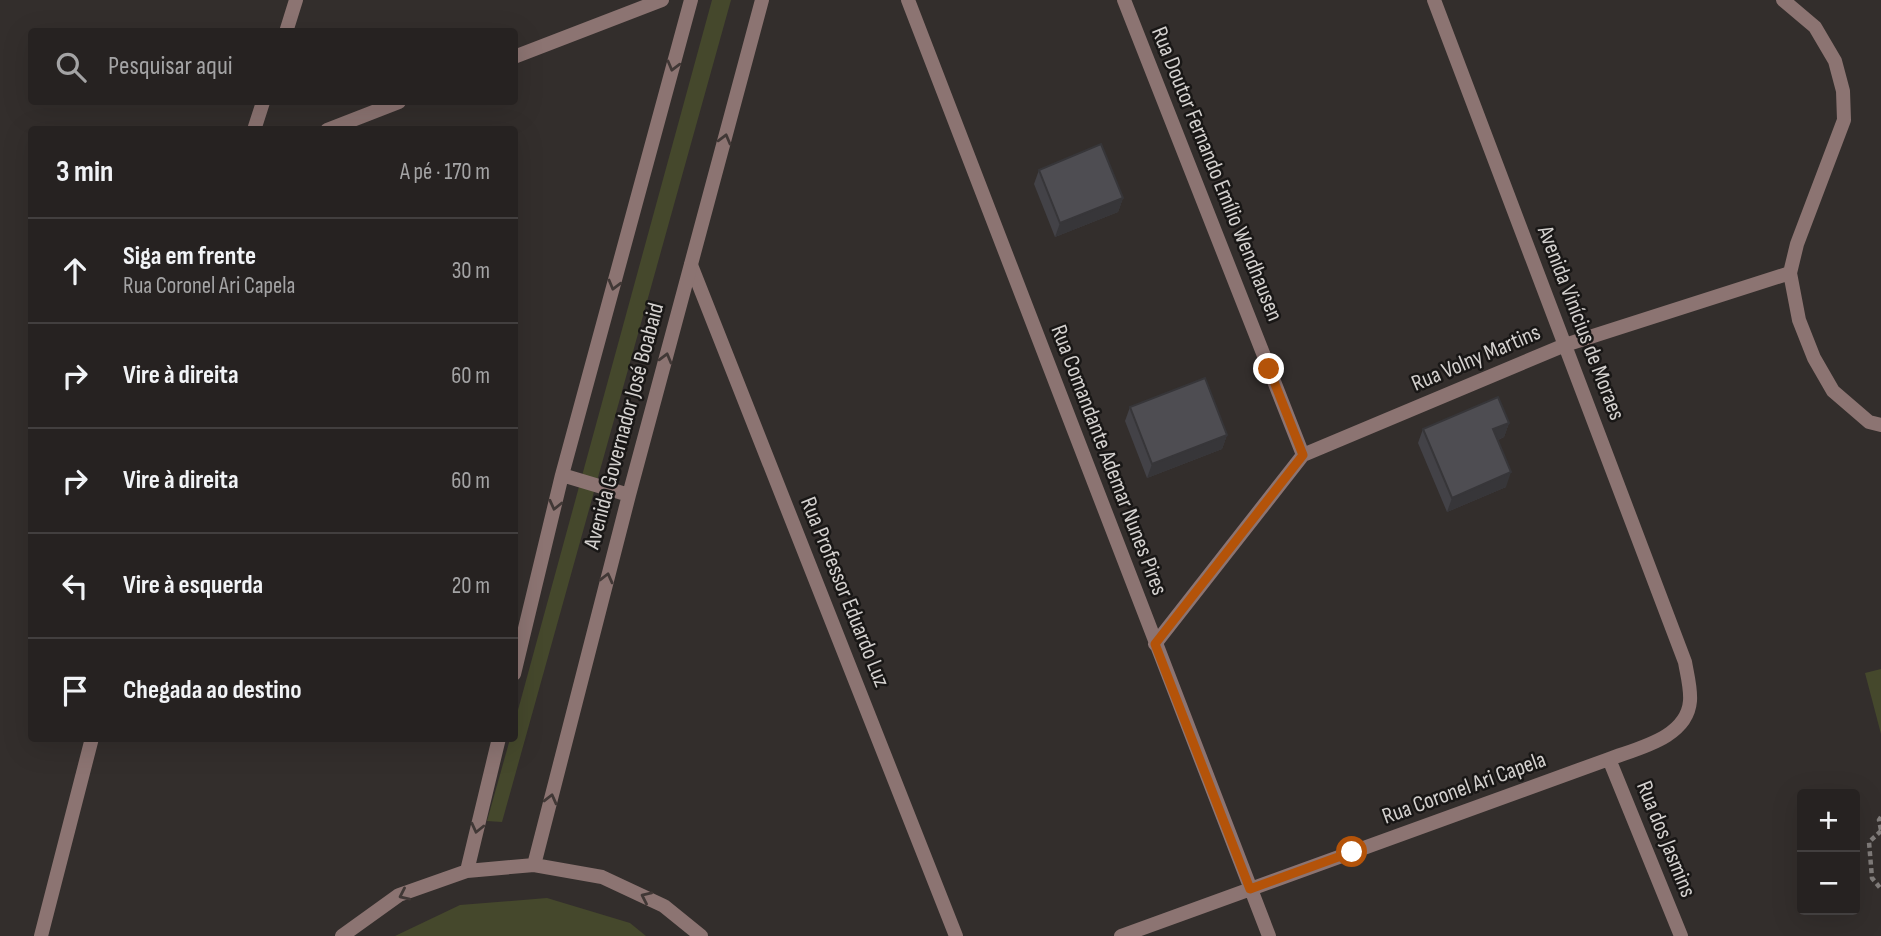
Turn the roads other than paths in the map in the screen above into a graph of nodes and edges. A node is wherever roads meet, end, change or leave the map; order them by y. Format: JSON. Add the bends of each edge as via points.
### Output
{"nodes":[{"id":1,"x":296,"y":0,"type":"edge"},
{"id":2,"x":662,"y":0,"type":"edge"},
{"id":3,"x":691,"y":0,"type":"edge"},
{"id":4,"x":762,"y":0,"type":"edge"},
{"id":5,"x":908,"y":0,"type":"edge"},
{"id":6,"x":1124,"y":0,"type":"edge"},
{"id":7,"x":1434,"y":0,"type":"edge"},
{"id":8,"x":1783,"y":0,"type":"edge"},
{"id":9,"x":287,"y":28,"type":"edge"},
{"id":10,"x":518,"y":55,"type":"edge"},
{"id":11,"x":262,"y":105,"type":"edge"},
{"id":12,"x":391,"y":105,"type":"edge"},
{"id":13,"x":255,"y":126,"type":"edge"},
{"id":14,"x":337,"y":126,"type":"edge"},
{"id":15,"x":691,"y":265,"type":"junction"},
{"id":16,"x":1790,"y":273,"type":"junction"},
{"id":17,"x":1564,"y":345,"type":"junction"},
{"id":18,"x":1881,"y":425,"type":"edge"},
{"id":19,"x":1303,"y":455,"type":"junction"},
{"id":20,"x":562,"y":475,"type":"junction"},
{"id":21,"x":629,"y":495,"type":"junction"},
{"id":22,"x":1155,"y":644,"type":"junction"},
{"id":23,"x":518,"y":657,"type":"edge"},
{"id":24,"x":1663,"y":737,"type":"joint"},
{"id":25,"x":91,"y":742,"type":"edge"},
{"id":26,"x":498,"y":742,"type":"edge"},
{"id":27,"x":1609,"y":760,"type":"junction"},
{"id":28,"x":534,"y":865,"type":"junction"},
{"id":29,"x":467,"y":871,"type":"junction"},
{"id":30,"x":1250,"y":889,"type":"junction"},
{"id":31,"x":41,"y":936,"type":"edge"},
{"id":32,"x":342,"y":936,"type":"edge"},
{"id":33,"x":701,"y":936,"type":"edge"},
{"id":34,"x":956,"y":936,"type":"edge"},
{"id":35,"x":1121,"y":936,"type":"edge"},
{"id":36,"x":1269,"y":936,"type":"edge"},
{"id":37,"x":1681,"y":936,"type":"edge"}],
"edges":[{"from":1,"to":9,"type":"street"},
{"from":2,"to":10,"type":"street"},
{"from":3,"to":20,"type":"street","name":"Avenida Governador José Boabaid","one_way":true},
{"from":15,"to":4,"type":"street","name":"Avenida Governador José Boabaid","one_way":true},
{"from":5,"to":22,"type":"street","name":"Rua Comandante Ademar Nunes Pires"},
{"from":6,"to":19,"type":"street","name":"Rua Doutor Fernando Emílio Wendhausen"},
{"from":7,"to":17,"type":"street","name":"Avenida Vinícius de Moraes"},
{"from":8,"to":16,"type":"street","via":[[1815,27],[1835,61],[1844,120]]},
{"from":11,"to":13,"type":"street"},
{"from":12,"to":14,"type":"street"},
{"from":21,"to":15,"type":"street","name":"Avenida Governador José Boabaid","one_way":true},
{"from":15,"to":34,"type":"street","name":"Rua Professor Eduardo Luz"},
{"from":16,"to":17,"type":"street","name":"Rua Volny Martins"},
{"from":16,"to":18,"type":"street","via":[[1799,320],[1833,391],[1869,422]]},
{"from":17,"to":19,"type":"street","name":"Rua Volny Martins"},
{"from":17,"to":24,"type":"street","name":"Avenida Vinícius de Moraes","via":[[1685,662],[1687,712],[1679,727]]},
{"from":19,"to":22,"type":"street"},
{"from":20,"to":21,"type":"street"},
{"from":20,"to":23,"type":"street","name":"Avenida Governador José Boabaid","one_way":true},
{"from":28,"to":21,"type":"street","name":"Avenida Governador José Boabaid","one_way":true},
{"from":22,"to":30,"type":"street","name":"Rua Comandante Ademar Nunes Pires"},
{"from":24,"to":27,"type":"street","name":"Rua Coronel Ari Capela"},
{"from":25,"to":31,"type":"street"},
{"from":26,"to":29,"type":"street","one_way":true},
{"from":27,"to":30,"type":"street","name":"Rua Coronel Ari Capela"},
{"from":27,"to":37,"type":"street","name":"Rua dos Jasmins"},
{"from":28,"to":29,"type":"street"},
{"from":33,"to":28,"type":"street","one_way":true,"via":[[664,906],[602,877]]},
{"from":29,"to":32,"type":"street","one_way":true,"via":[[399,895]]},
{"from":30,"to":35,"type":"street","name":"Rua Coronel Ari Capela"},
{"from":30,"to":36,"type":"street","name":"Rua Comandante Ademar Nunes Pires"}]}
